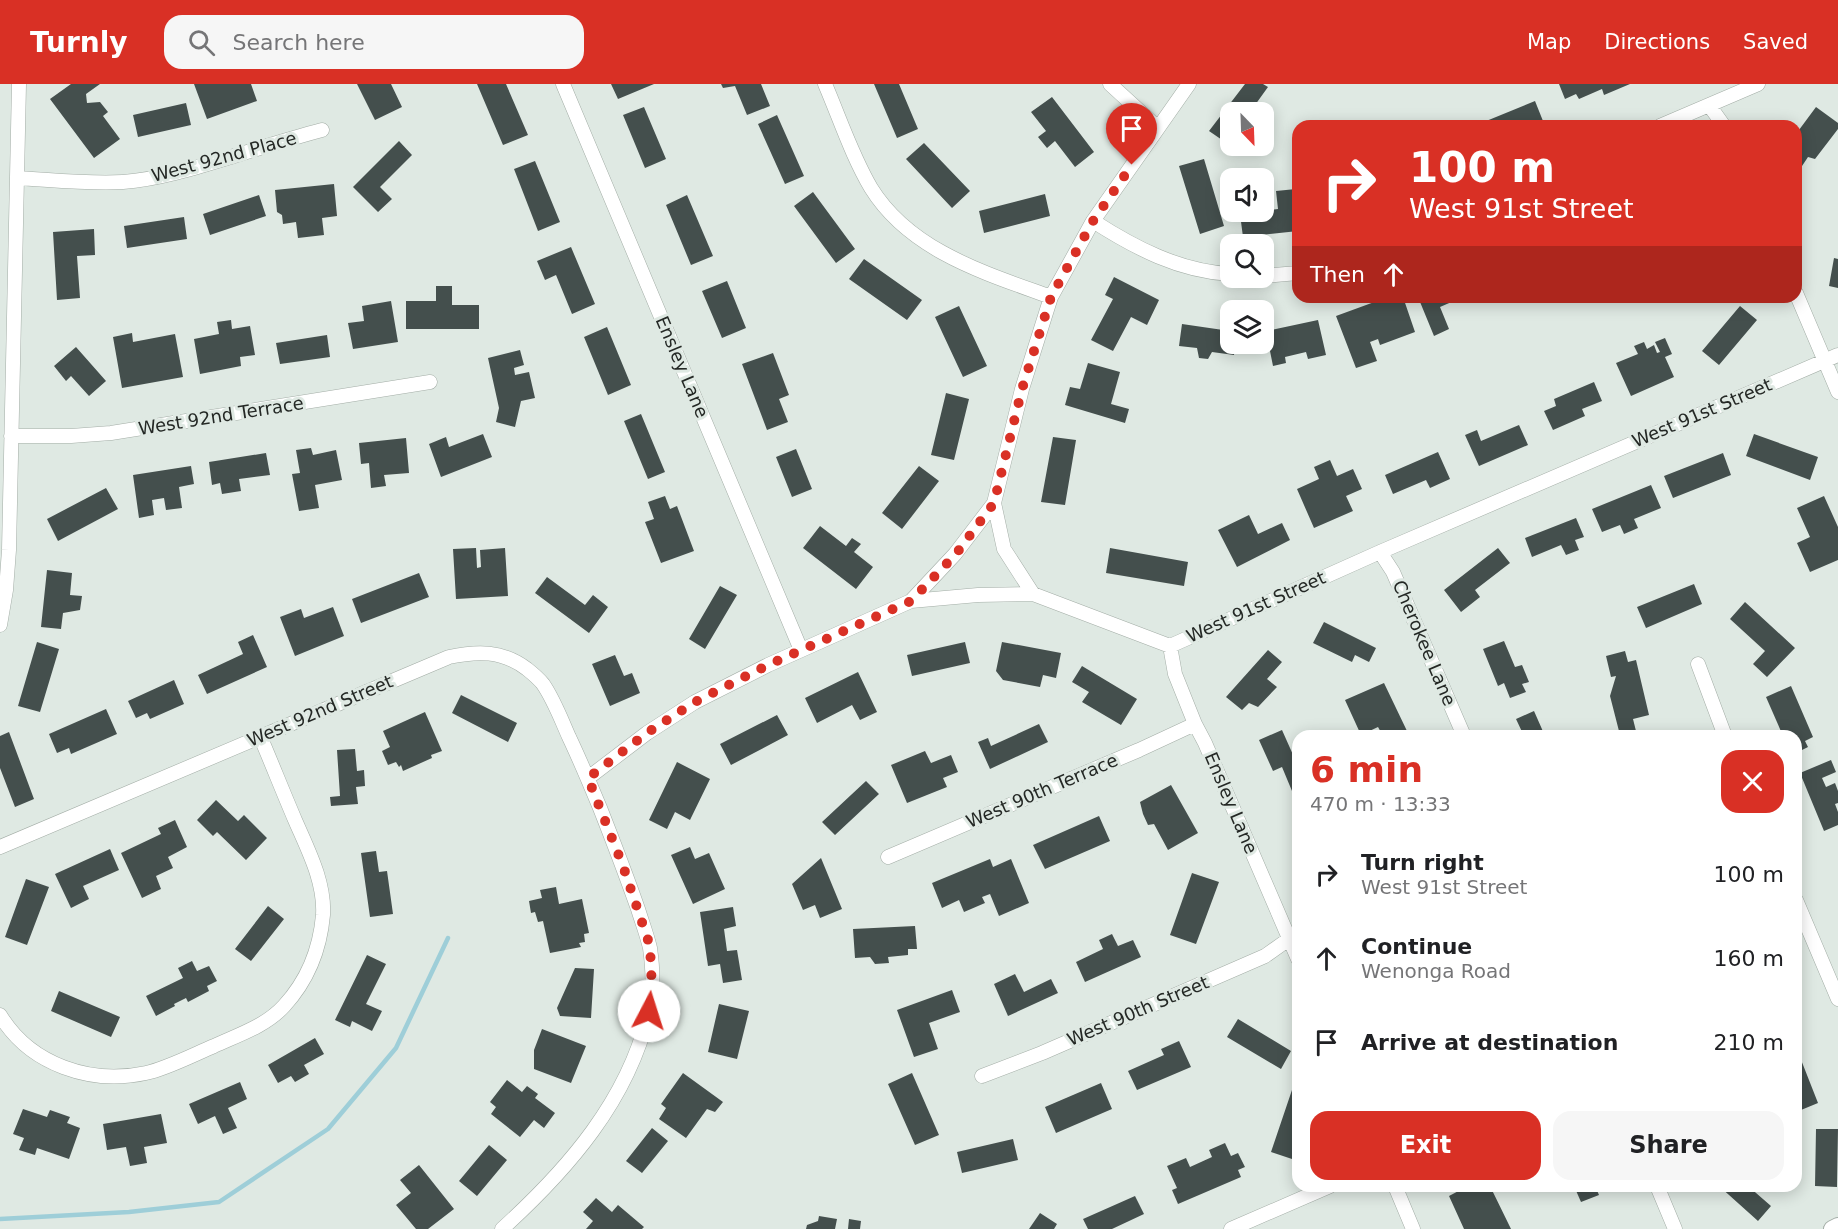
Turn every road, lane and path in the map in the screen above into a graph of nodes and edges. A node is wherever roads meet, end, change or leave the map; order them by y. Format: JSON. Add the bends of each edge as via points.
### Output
{"nodes":[{"id":1,"x":19,"y":84,"type":"edge"},
{"id":2,"x":563,"y":84,"type":"edge"},
{"id":3,"x":825,"y":84,"type":"edge"},
{"id":4,"x":1110,"y":84,"type":"edge"},
{"id":5,"x":1189,"y":84,"type":"edge"},
{"id":6,"x":1758,"y":84,"type":"edge"},
{"id":7,"x":1709,"y":105,"type":"junction"},
{"id":8,"x":1674,"y":120,"type":"edge"},
{"id":9,"x":1720,"y":120,"type":"edge"},
{"id":10,"x":1158,"y":128,"type":"junction"},
{"id":11,"x":322,"y":130,"type":"dead end"},
{"id":12,"x":18,"y":178,"type":"junction"},
{"id":13,"x":1093,"y":221,"type":"junction"},
{"id":14,"x":1220,"y":274,"type":"edge"},
{"id":15,"x":1292,"y":274,"type":"edge"},
{"id":16,"x":1274,"y":275,"type":"edge"},
{"id":17,"x":1051,"y":297,"type":"junction"},
{"id":18,"x":1801,"y":303,"type":"edge"},
{"id":19,"x":1831,"y":358,"type":"edge"},
{"id":20,"x":430,"y":382,"type":"dead end"},
{"id":21,"x":1838,"y":392,"type":"edge"},
{"id":22,"x":11,"y":436,"type":"junction"},
{"id":23,"x":994,"y":503,"type":"junction"},
{"id":24,"x":1380,"y":552,"type":"junction"},
{"id":25,"x":1033,"y":594,"type":"junction"},
{"id":26,"x":911,"y":601,"type":"junction"},
{"id":27,"x":0,"y":625,"type":"edge"},
{"id":28,"x":1170,"y":646,"type":"junction"},
{"id":29,"x":801,"y":650,"type":"junction"},
{"id":30,"x":1698,"y":664,"type":"dead end"},
{"id":31,"x":1195,"y":724,"type":"junction"},
{"id":32,"x":1461,"y":730,"type":"edge"},
{"id":33,"x":1723,"y":730,"type":"edge"},
{"id":34,"x":260,"y":736,"type":"junction"},
{"id":35,"x":588,"y":778,"type":"junction"},
{"id":36,"x":0,"y":847,"type":"edge"},
{"id":37,"x":888,"y":857,"type":"dead end"},
{"id":38,"x":1802,"y":914,"type":"edge"},
{"id":39,"x":1289,"y":939,"type":"junction"},
{"id":40,"x":1292,"y":946,"type":"edge"},
{"id":41,"x":1838,"y":999,"type":"edge"},
{"id":42,"x":0,"y":1015,"type":"edge"},
{"id":43,"x":982,"y":1076,"type":"dead end"},
{"id":44,"x":1316,"y":1192,"type":"edge"},
{"id":45,"x":1398,"y":1192,"type":"edge"},
{"id":46,"x":1660,"y":1192,"type":"edge"},
{"id":47,"x":1838,"y":1226,"type":"edge"},
{"id":48,"x":502,"y":1229,"type":"edge"},
{"id":49,"x":1231,"y":1229,"type":"edge"},
{"id":50,"x":1413,"y":1229,"type":"edge"},
{"id":51,"x":1675,"y":1229,"type":"edge"},
{"id":52,"x":1832,"y":1229,"type":"edge"}],
"edges":[{"from":1,"to":12,"type":"street"},
{"from":2,"to":29,"type":"street","name":"Ensley Lane"},
{"from":3,"to":17,"type":"street","via":[[872,188],[903,225],[948,256]]},
{"from":4,"to":10,"type":"street"},
{"from":5,"to":10,"type":"street"},
{"from":6,"to":7,"type":"street"},
{"from":7,"to":8,"type":"street"},
{"from":7,"to":9,"type":"street"},
{"from":10,"to":13,"type":"street"},
{"from":11,"to":12,"type":"street","name":"West 92nd Place","via":[[159,177],[124,182]]},
{"from":12,"to":22,"type":"street"},
{"from":13,"to":14,"type":"street","via":[[1144,251]]},
{"from":13,"to":17,"type":"street"},
{"from":15,"to":16,"type":"street"},
{"from":17,"to":23,"type":"street","via":[[1022,389]]},
{"from":18,"to":19,"type":"street"},
{"from":19,"to":21,"type":"street"},
{"from":19,"to":24,"type":"street","name":"West 91st Street"},
{"from":20,"to":22,"type":"street","name":"West 92nd Terrace","via":[[111,433]]},
{"from":22,"to":27,"type":"street","via":[[9,550]]},
{"from":23,"to":25,"type":"street","via":[[1004,549]]},
{"from":23,"to":26,"type":"street","via":[[956,554]]},
{"from":24,"to":28,"type":"street","name":"West 91st Street"},
{"from":24,"to":32,"type":"street","name":"Cherokee Lane","via":[[1393,572]]},
{"from":25,"to":26,"type":"street","name":"West 91st Street"},
{"from":25,"to":28,"type":"street","name":"West 91st Street"},
{"from":26,"to":29,"type":"street","name":"West 91st Street"},
{"from":28,"to":31,"type":"street","name":"Ensley Lane"},
{"from":29,"to":35,"type":"street","name":"West 91st Street","via":[[695,702]]},
{"from":30,"to":33,"type":"street"},
{"from":31,"to":37,"type":"street","name":"West 90th Terrace"},
{"from":31,"to":39,"type":"street","name":"Ensley Lane"},
{"from":34,"to":35,"type":"street","name":"West 92nd Street","via":[[449,657],[491,653],[526,668],[542,683]]},
{"from":34,"to":36,"type":"street","name":"West 92nd Street"},
{"from":34,"to":42,"type":"street","via":[[320,882],[323,913],[311,964],[302,984],[283,1008],[242,1034],[149,1073],[125,1077],[81,1074],[54,1064],[16,1037]]},
{"from":35,"to":48,"type":"street","via":[[650,946],[649,1011],[638,1049],[597,1125],[533,1201]]},
{"from":38,"to":41,"type":"street"},
{"from":39,"to":40,"type":"street","name":"Ensley Lane"},
{"from":39,"to":43,"type":"street","name":"West 90th Street","via":[[1265,957]]},
{"from":44,"to":49,"type":"street"},
{"from":45,"to":50,"type":"street"},
{"from":46,"to":51,"type":"street"},
{"from":47,"to":52,"type":"street"}]}
